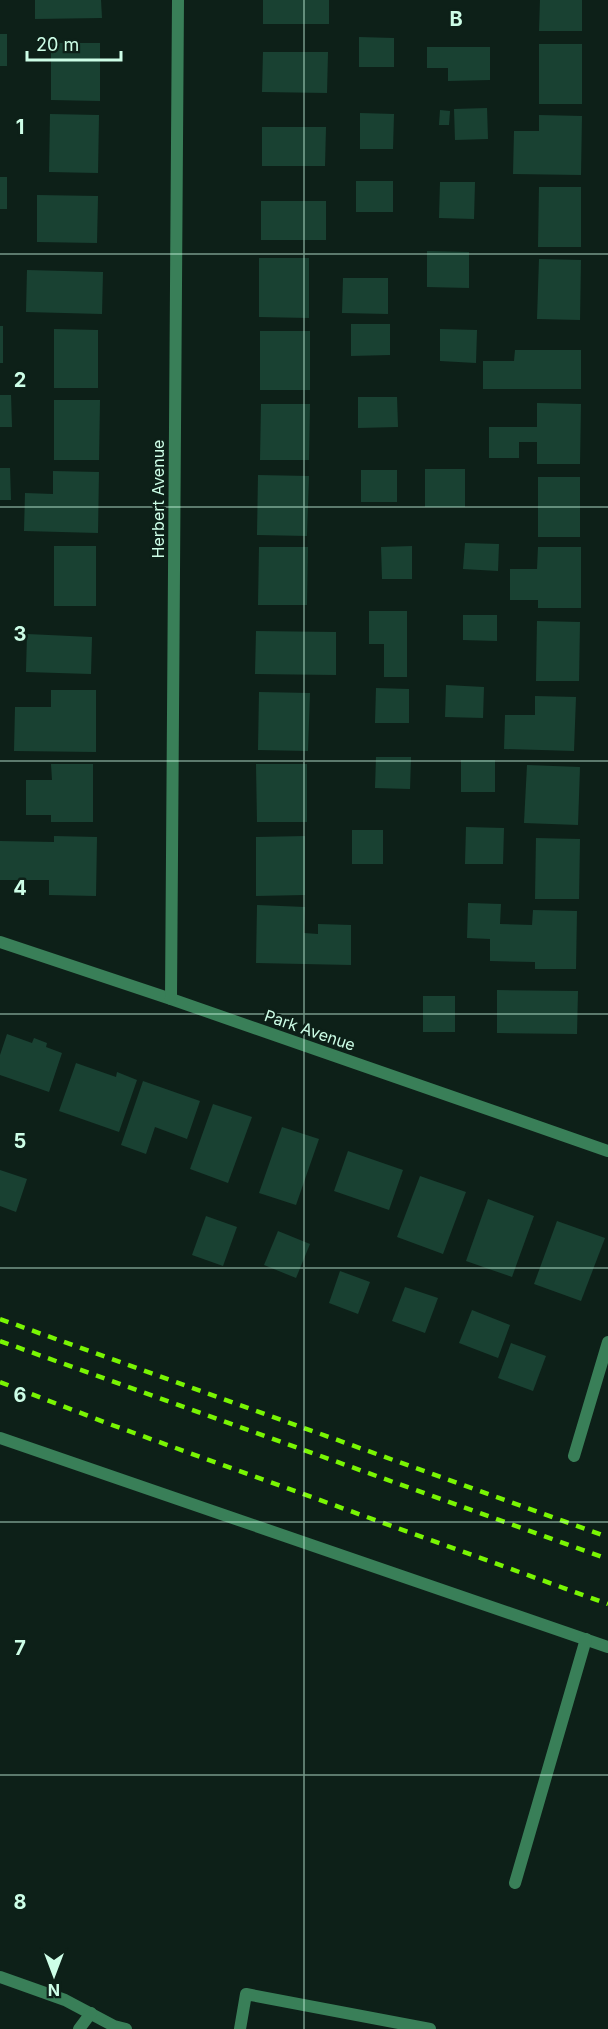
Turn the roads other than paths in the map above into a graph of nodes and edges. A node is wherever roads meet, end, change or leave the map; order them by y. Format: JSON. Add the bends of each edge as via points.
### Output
{"nodes":[{"id":1,"x":178,"y":0,"type":"edge"},
{"id":2,"x":0,"y":942,"type":"edge"},
{"id":3,"x":171,"y":999,"type":"junction"},
{"id":4,"x":608,"y":1151,"type":"edge"},
{"id":5,"x":608,"y":1342,"type":"edge"},
{"id":6,"x":0,"y":1438,"type":"edge"},
{"id":7,"x":574,"y":1456,"type":"dead end"},
{"id":8,"x":586,"y":1639,"type":"junction"},
{"id":9,"x":608,"y":1647,"type":"edge"},
{"id":10,"x":515,"y":1883,"type":"dead end"},
{"id":11,"x":0,"y":1977,"type":"edge"},
{"id":12,"x":90,"y":2013,"type":"junction"},
{"id":13,"x":80,"y":2029,"type":"edge"},
{"id":14,"x":126,"y":2029,"type":"edge"},
{"id":15,"x":240,"y":2029,"type":"edge"},
{"id":16,"x":430,"y":2029,"type":"edge"}],
"edges":[{"from":1,"to":3,"type":"street","name":"Herbert Avenue"},
{"from":2,"to":3,"type":"street","name":"Park Avenue"},
{"from":3,"to":4,"type":"street","name":"Park Avenue"},
{"from":5,"to":7,"type":"street"},
{"from":6,"to":8,"type":"street"},
{"from":8,"to":9,"type":"street"},
{"from":8,"to":10,"type":"street"},
{"from":11,"to":12,"type":"street"},
{"from":12,"to":13,"type":"street"},
{"from":12,"to":14,"type":"street"},
{"from":15,"to":16,"type":"street","via":[[246,1994]]}]}
